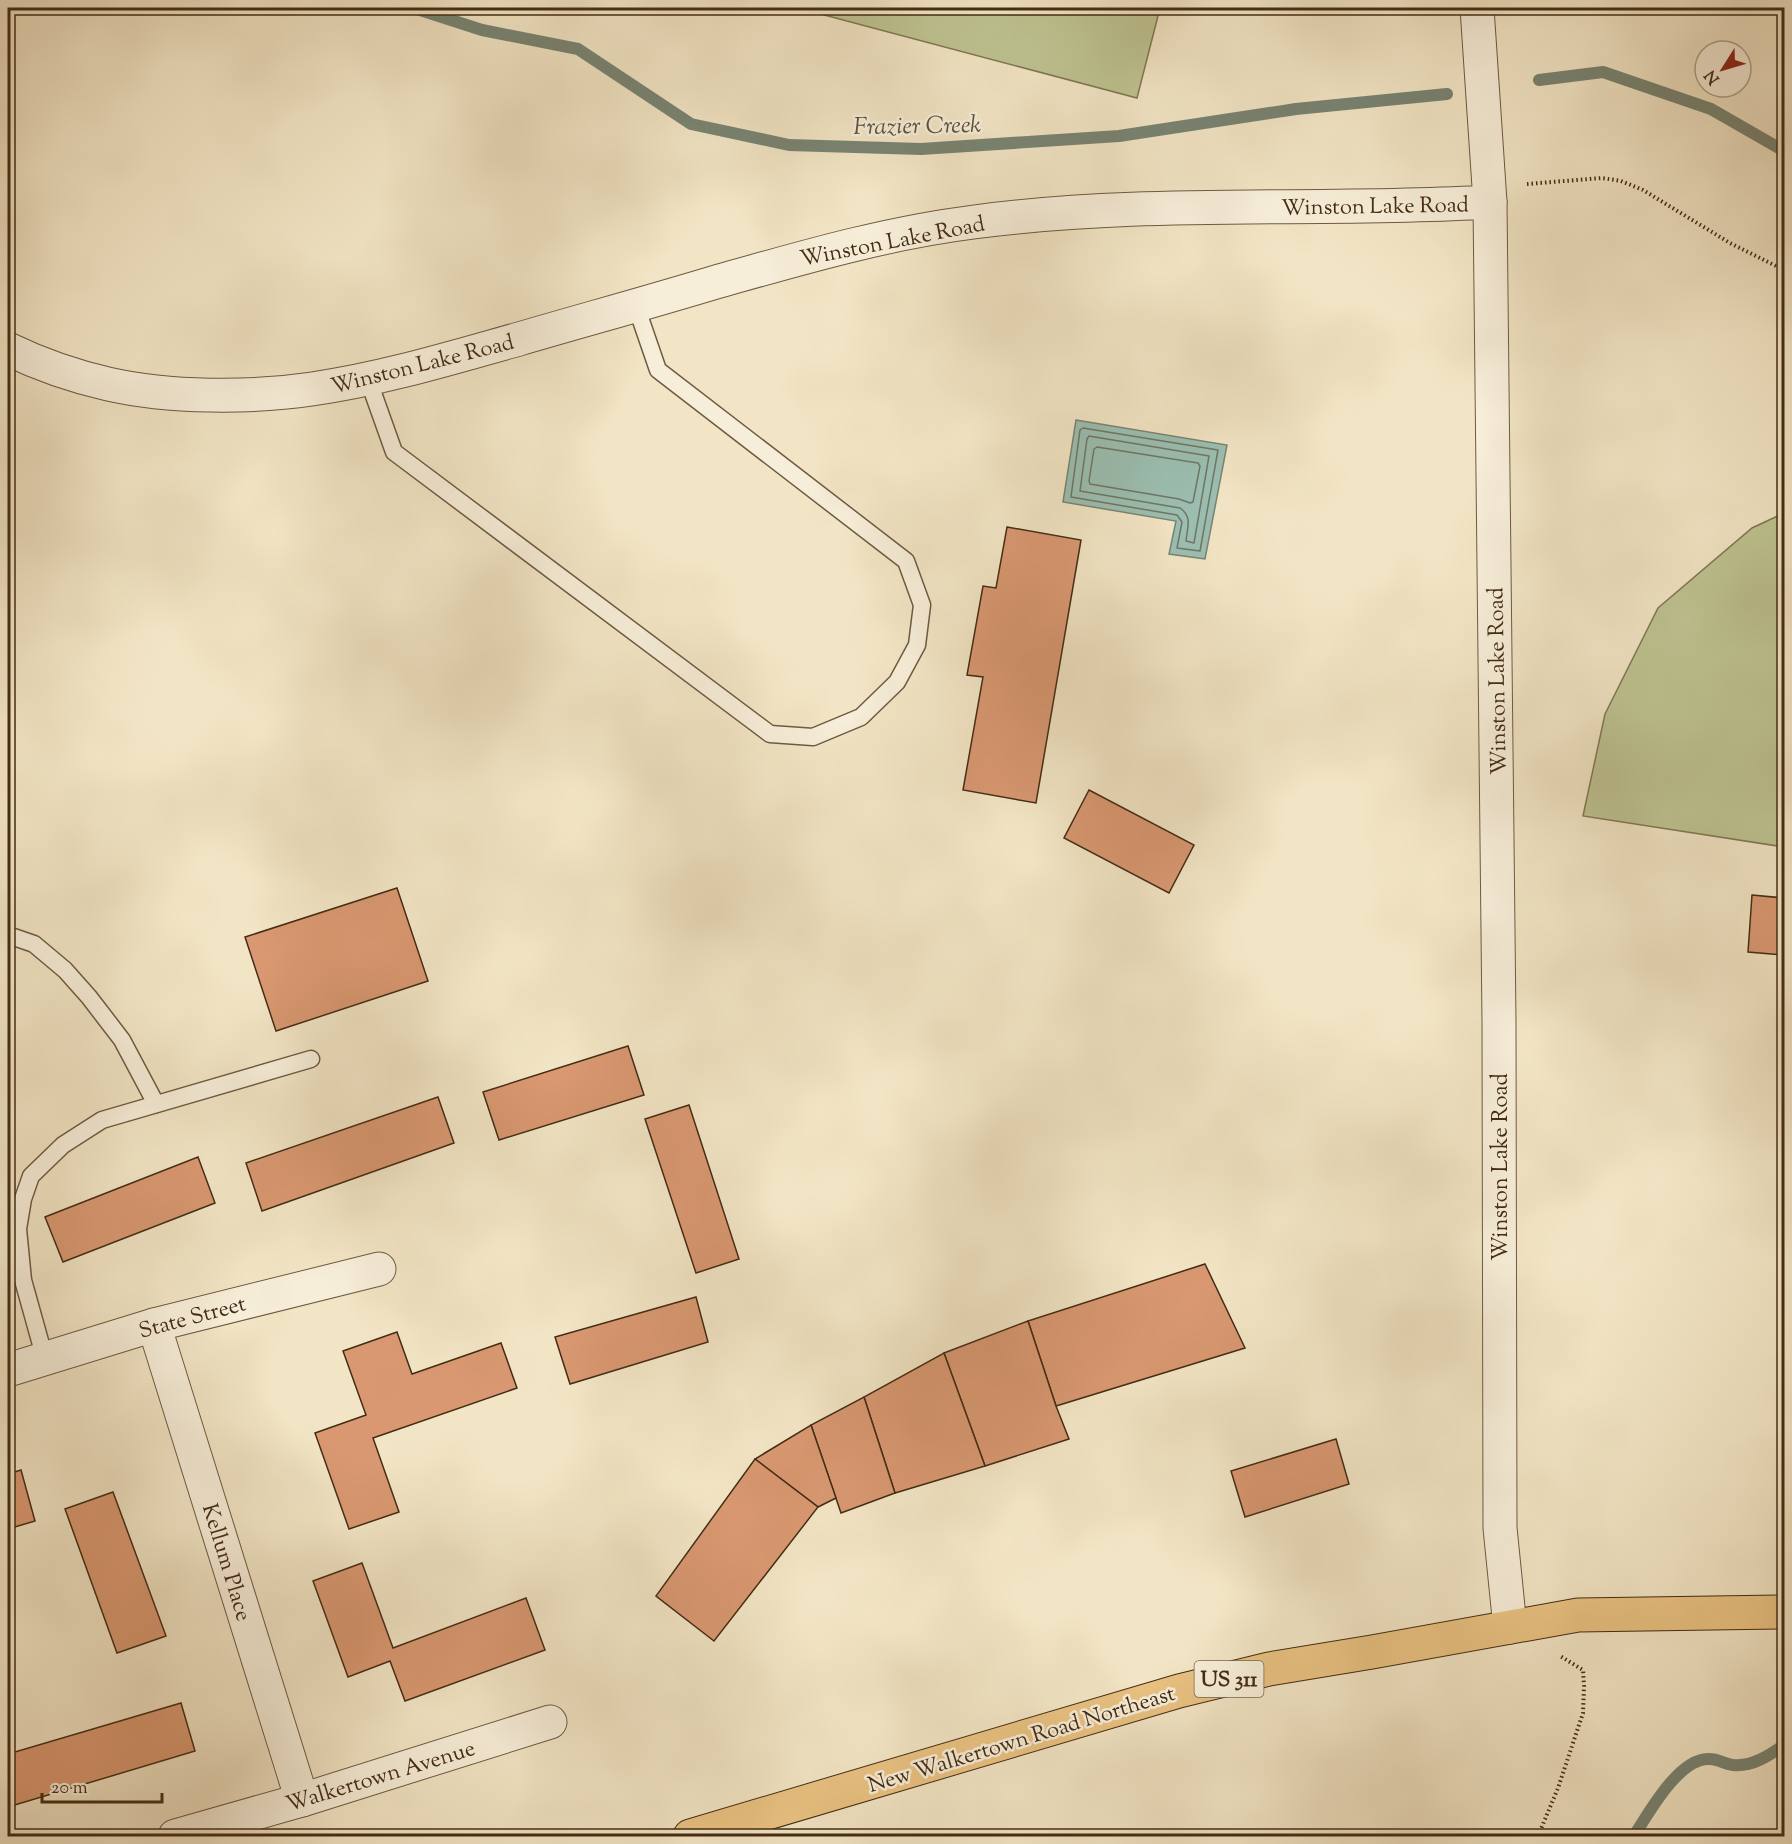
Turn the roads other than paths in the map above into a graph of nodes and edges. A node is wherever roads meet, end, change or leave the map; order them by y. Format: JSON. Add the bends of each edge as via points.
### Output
{"nodes":[{"id":1,"x":1477,"y":8,"type":"edge"},
{"id":2,"x":1491,"y":202,"type":"junction"},
{"id":3,"x":636,"y":306,"type":"junction"},
{"id":4,"x":8,"y":349,"type":"edge"},
{"id":5,"x":368,"y":379,"type":"junction"},
{"id":6,"x":8,"y":935,"type":"edge"},
{"id":7,"x":311,"y":1059,"type":"dead end"},
{"id":8,"x":156,"y":1104,"type":"junction"},
{"id":9,"x":379,"y":1269,"type":"dead end"},
{"id":10,"x":154,"y":1325,"type":"junction"},
{"id":11,"x":45,"y":1359,"type":"junction"},
{"id":12,"x":8,"y":1371,"type":"edge"},
{"id":13,"x":1785,"y":1612,"type":"edge"},
{"id":14,"x":1510,"y":1627,"type":"junction"},
{"id":15,"x":550,"y":1722,"type":"dead end"},
{"id":16,"x":302,"y":1800,"type":"junction"},
{"id":17,"x":747,"y":1828,"type":"edge"},
{"id":18,"x":175,"y":1836,"type":"edge"},
{"id":19,"x":690,"y":1836,"type":"edge"}],
"edges":[{"from":1,"to":2,"type":"street"},
{"from":2,"to":3,"type":"street","name":"Winston Lake Road","via":[[1072,212],[973,222],[868,241]]},
{"from":2,"to":14,"type":"street","name":"Winston Lake Road","via":[[1500,1528]]},
{"from":3,"to":5,"type":"street","name":"Winston Lake Road"},
{"from":3,"to":5,"type":"lane","via":[[658,370],[906,561],[922,605],[917,645],[897,682],[861,717],[813,737],[770,734],[394,452]]},
{"from":4,"to":5,"type":"street","name":"Winston Lake Road","via":[[38,363],[108,384],[164,392],[235,395],[310,390]]},
{"from":6,"to":8,"type":"lane","via":[[34,944],[89,997],[122,1040]]},
{"from":7,"to":8,"type":"lane"},
{"from":8,"to":11,"type":"lane","via":[[102,1120],[63,1145],[31,1176],[18,1229],[23,1280]]},
{"from":9,"to":10,"type":"street","name":"State Street"},
{"from":10,"to":11,"type":"street","name":"State Street"},
{"from":10,"to":16,"type":"street","name":"Kellum Place"},
{"from":11,"to":12,"type":"street","name":"State Street"},
{"from":13,"to":14,"type":"main road","name":"New Walkertown Road Northeast","number":"US 311","via":[[1578,1615]]},
{"from":14,"to":17,"type":"main road","name":"New Walkertown Road Northeast","number":"US 311","via":[[1269,1669],[1190,1688]]},
{"from":15,"to":16,"type":"street","name":"Walkertown Avenue"},
{"from":16,"to":18,"type":"street","name":"Walkertown Avenue"},
{"from":17,"to":19,"type":"main road","name":"New Walkertown Road Northeast","number":"US 311"}]}
